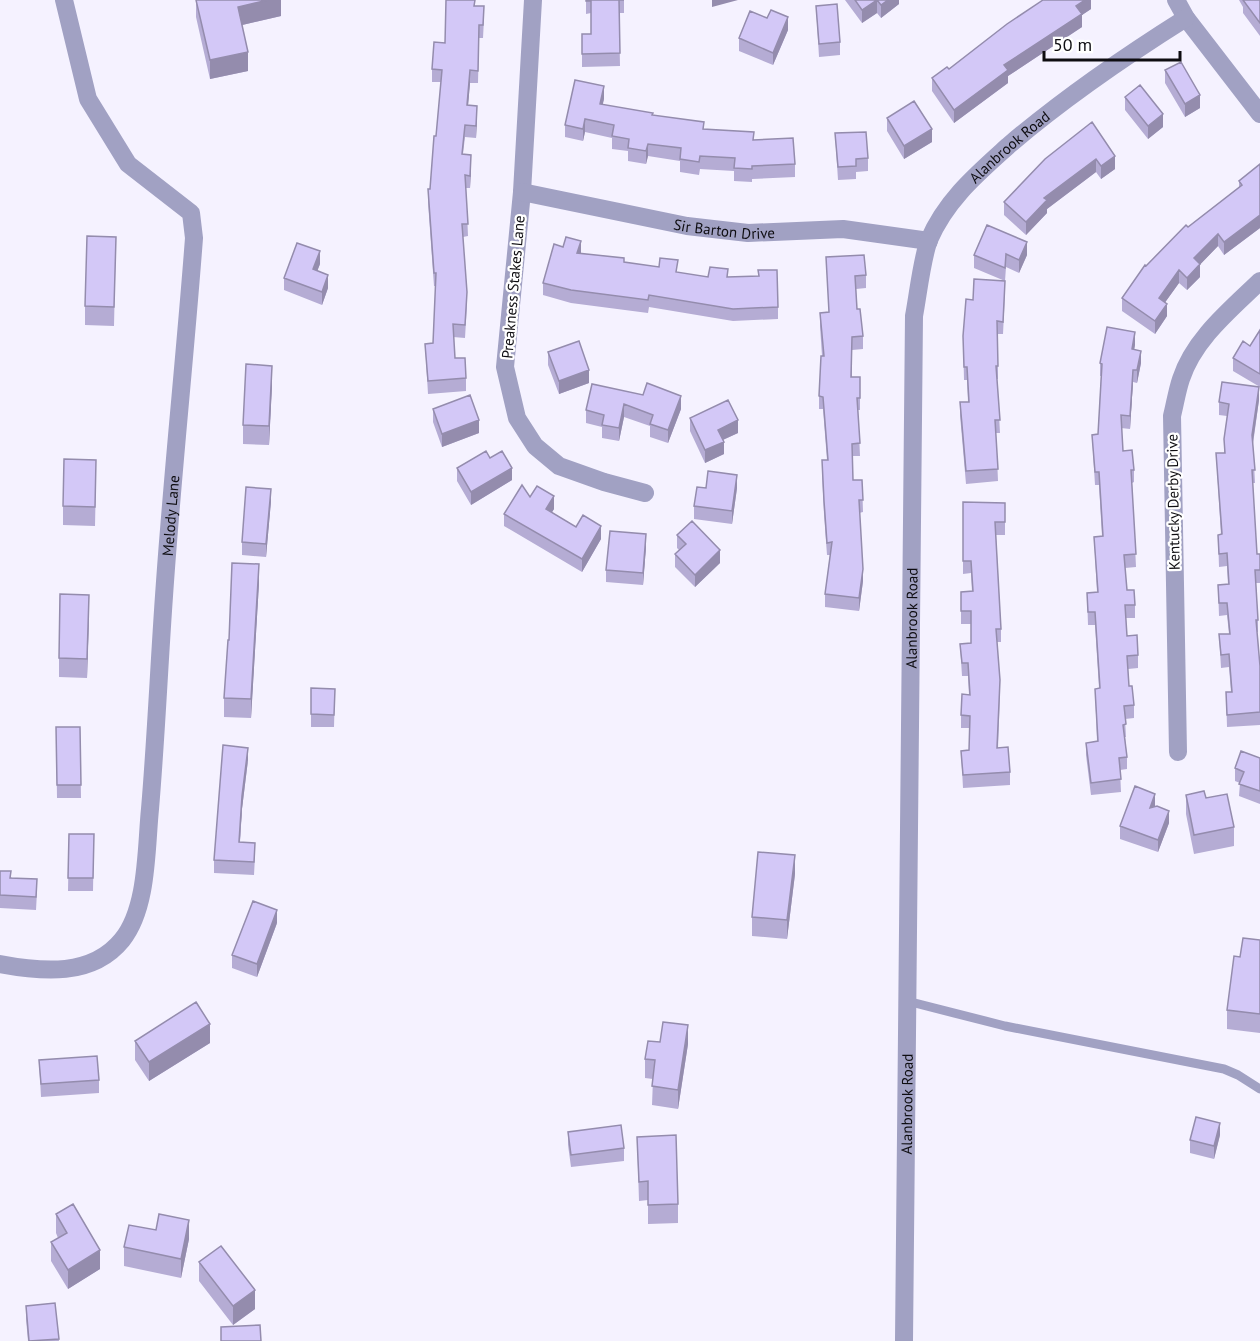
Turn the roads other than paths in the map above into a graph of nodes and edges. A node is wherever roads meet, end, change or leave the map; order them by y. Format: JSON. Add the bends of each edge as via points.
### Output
{"nodes":[{"id":1,"x":64,"y":0,"type":"edge"},
{"id":2,"x":533,"y":0,"type":"edge"},
{"id":3,"x":1176,"y":0,"type":"edge"},
{"id":4,"x":1186,"y":18,"type":"junction"},
{"id":5,"x":1260,"y":114,"type":"edge"},
{"id":6,"x":522,"y":192,"type":"junction"},
{"id":7,"x":929,"y":241,"type":"junction"},
{"id":8,"x":1260,"y":281,"type":"edge"},
{"id":9,"x":645,"y":493,"type":"dead end"},
{"id":10,"x":1178,"y":752,"type":"dead end"},
{"id":11,"x":0,"y":964,"type":"edge"},
{"id":12,"x":907,"y":1001,"type":"junction"},
{"id":13,"x":1260,"y":1089,"type":"edge"},
{"id":14,"x":904,"y":1341,"type":"edge"}],
"edges":[{"from":1,"to":11,"type":"street","name":"Melody Lane","via":[[88,99],[128,164],[191,213],[194,238],[143,886],[132,924],[124,938],[102,959],[75,968],[36,969]]},
{"from":2,"to":6,"type":"street","name":"Preakness Stakes Lane"},
{"from":3,"to":4,"type":"street"},
{"from":4,"to":5,"type":"street"},
{"from":4,"to":7,"type":"street","name":"Alanbrook Road","via":[[1114,63],[968,181],[946,208]]},
{"from":6,"to":7,"type":"street","name":"Sir Barton Drive","via":[[687,226],[748,232],[843,229]]},
{"from":6,"to":9,"type":"street","name":"Preakness Stakes Lane","via":[[505,367],[517,418],[535,446],[559,465]]},
{"from":7,"to":12,"type":"street","name":"Alanbrook Road","via":[[914,316]]},
{"from":8,"to":10,"type":"street","name":"Kentucky Derby Drive","via":[[1198,345],[1181,378],[1172,416]]},
{"from":12,"to":13,"type":"lane","via":[[1005,1026],[1224,1069]]},
{"from":12,"to":14,"type":"street","name":"Alanbrook Road"}]}
